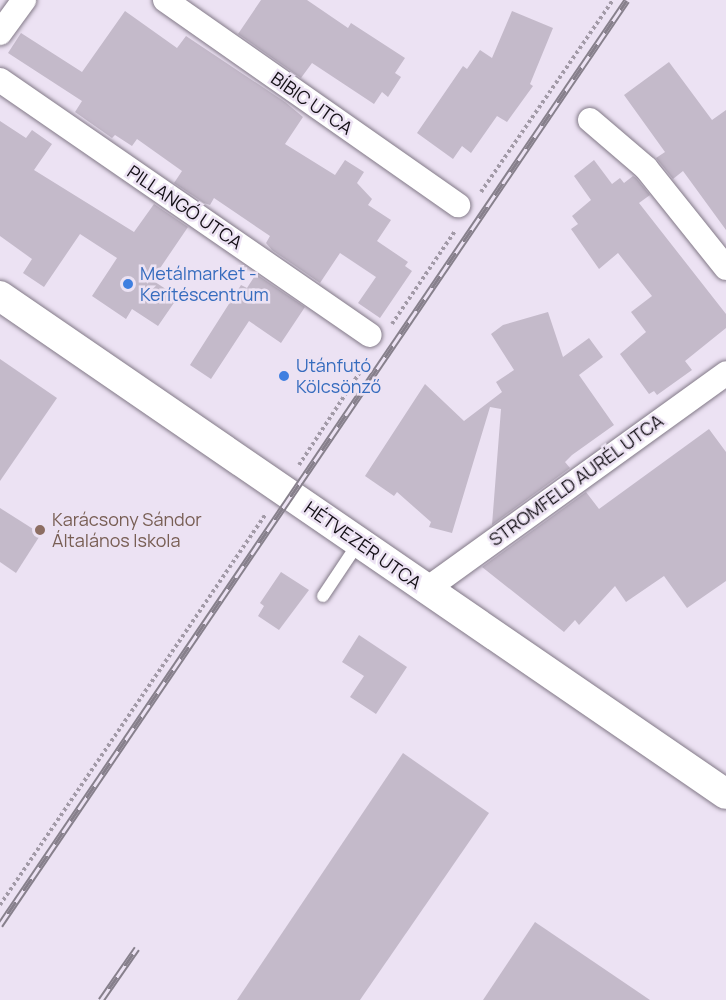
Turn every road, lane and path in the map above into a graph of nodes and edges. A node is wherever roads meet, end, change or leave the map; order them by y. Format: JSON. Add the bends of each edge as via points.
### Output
{"nodes":[{"id":1,"x":24,"y":0,"type":"edge"},
{"id":2,"x":165,"y":0,"type":"edge"},
{"id":3,"x":0,"y":33,"type":"edge"},
{"id":4,"x":0,"y":80,"type":"edge"},
{"id":5,"x":590,"y":120,"type":"dead end"},
{"id":6,"x":458,"y":205,"type":"dead end"},
{"id":7,"x":726,"y":268,"type":"edge"},
{"id":8,"x":0,"y":296,"type":"edge"},
{"id":9,"x":370,"y":335,"type":"dead end"},
{"id":10,"x":726,"y":373,"type":"edge"},
{"id":11,"x":266,"y":514,"type":"dead end"},
{"id":12,"x":359,"y":542,"type":"junction"},
{"id":13,"x":427,"y":589,"type":"junction"},
{"id":14,"x":323,"y":596,"type":"dead end"},
{"id":15,"x":726,"y":794,"type":"edge"},
{"id":16,"x":0,"y":905,"type":"edge"}],
"edges":[{"from":1,"to":3,"type":"street"},
{"from":2,"to":6,"type":"street","name":"BÍBIC UTCA"},
{"from":4,"to":9,"type":"street","name":"PILLANGÓ UTCA"},
{"from":5,"to":7,"type":"street","via":[[646,168]]},
{"from":8,"to":12,"type":"street","name":"HÉTVEZÉR UTCA"},
{"from":10,"to":13,"type":"street","name":"STROMFELD AURÉL UTCA"},
{"from":11,"to":16,"type":"path"},
{"from":12,"to":13,"type":"street","name":"HÉTVEZÉR UTCA"},
{"from":12,"to":14,"type":"lane"},
{"from":13,"to":15,"type":"street","name":"HÉTVEZÉR UTCA"}]}
